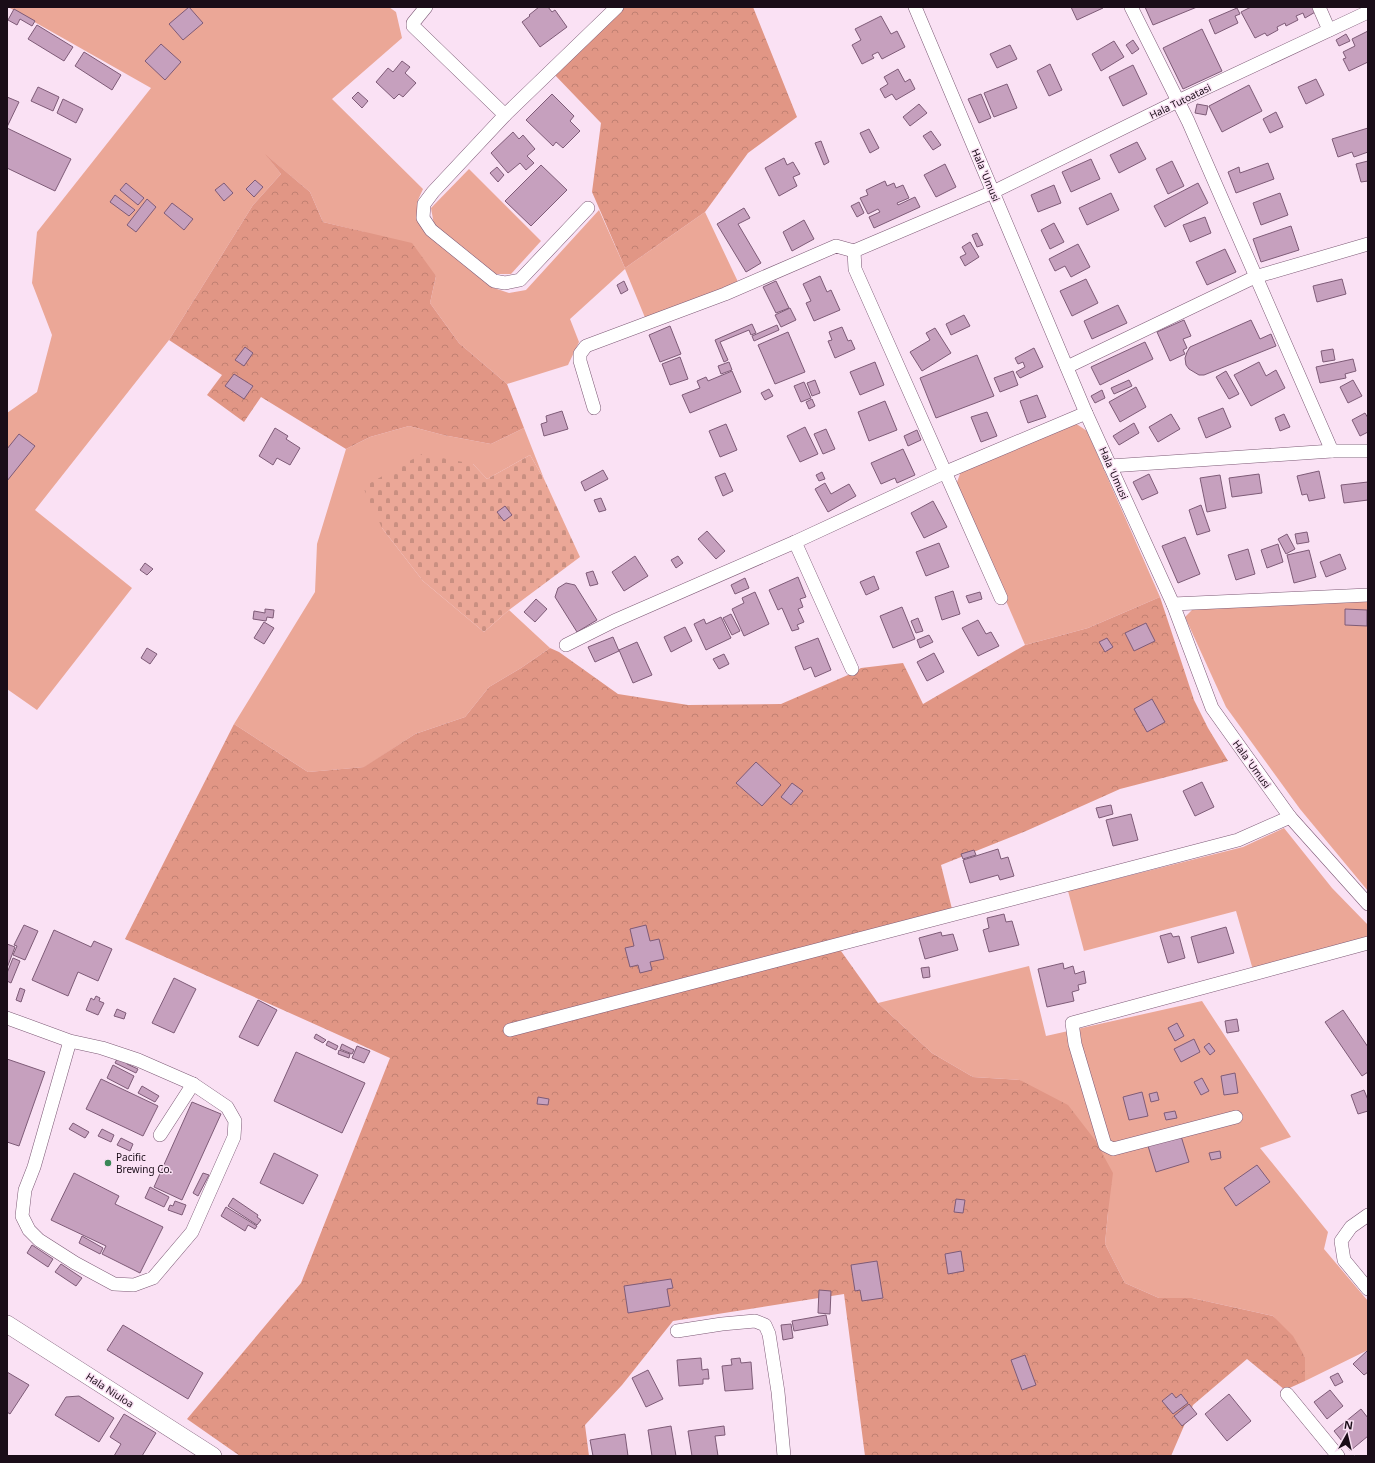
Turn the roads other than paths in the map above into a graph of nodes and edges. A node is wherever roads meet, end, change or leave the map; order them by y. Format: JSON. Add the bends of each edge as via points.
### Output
{"nodes":[{"id":1,"x":426,"y":7,"type":"edge"},
{"id":2,"x":617,"y":7,"type":"edge"},
{"id":3,"x":915,"y":7,"type":"edge"},
{"id":4,"x":1131,"y":7,"type":"edge"},
{"id":5,"x":1319,"y":7,"type":"edge"},
{"id":6,"x":1368,"y":12,"type":"edge"},
{"id":7,"x":1329,"y":30,"type":"junction"},
{"id":8,"x":1178,"y":101,"type":"junction"},
{"id":9,"x":505,"y":115,"type":"junction"},
{"id":10,"x":993,"y":192,"type":"junction"},
{"id":11,"x":588,"y":208,"type":"dead end"},
{"id":12,"x":1368,"y":244,"type":"edge"},
{"id":13,"x":854,"y":251,"type":"junction"},
{"id":14,"x":1255,"y":277,"type":"junction"},
{"id":15,"x":1067,"y":367,"type":"junction"},
{"id":16,"x":594,"y":408,"type":"dead end"},
{"id":17,"x":1086,"y":413,"type":"junction"},
{"id":18,"x":1332,"y":451,"type":"junction"},
{"id":19,"x":1368,"y":451,"type":"edge"},
{"id":20,"x":1110,"y":466,"type":"junction"},
{"id":21,"x":946,"y":472,"type":"junction"},
{"id":22,"x":795,"y":542,"type":"junction"},
{"id":23,"x":1368,"y":595,"type":"edge"},
{"id":24,"x":1001,"y":598,"type":"dead end"},
{"id":25,"x":1173,"y":604,"type":"junction"},
{"id":26,"x":566,"y":645,"type":"dead end"},
{"id":27,"x":852,"y":669,"type":"dead end"},
{"id":28,"x":1290,"y":817,"type":"junction"},
{"id":29,"x":1368,"y":904,"type":"edge"},
{"id":30,"x":1368,"y":943,"type":"edge"},
{"id":31,"x":7,"y":1018,"type":"edge"},
{"id":32,"x":510,"y":1030,"type":"dead end"},
{"id":33,"x":70,"y":1041,"type":"junction"},
{"id":34,"x":193,"y":1084,"type":"junction"},
{"id":35,"x":1236,"y":1117,"type":"dead end"},
{"id":36,"x":160,"y":1136,"type":"dead end"},
{"id":37,"x":1368,"y":1215,"type":"edge"},
{"id":38,"x":1368,"y":1289,"type":"edge"},
{"id":39,"x":7,"y":1324,"type":"edge"},
{"id":40,"x":677,"y":1332,"type":"dead end"},
{"id":41,"x":1287,"y":1394,"type":"dead end"},
{"id":42,"x":213,"y":1456,"type":"edge"},
{"id":43,"x":784,"y":1456,"type":"edge"},
{"id":44,"x":1338,"y":1456,"type":"edge"}],
"edges":[{"from":1,"to":9,"type":"street","via":[[413,26]]},
{"from":2,"to":9,"type":"street"},
{"from":3,"to":10,"type":"street","name":"Hala 'Umusi"},
{"from":4,"to":8,"type":"street"},
{"from":5,"to":7,"type":"street"},
{"from":6,"to":7,"type":"street","name":"Hala Tutoatasi"},
{"from":7,"to":8,"type":"street","name":"Hala Tutoatasi"},
{"from":8,"to":10,"type":"street","name":"Hala Tutoatasi"},
{"from":8,"to":14,"type":"street"},
{"from":9,"to":11,"type":"street","via":[[424,204],[423,218],[431,230],[494,281],[505,284],[520,280]]},
{"from":10,"to":13,"type":"street","name":"Hala Tutoatasi"},
{"from":10,"to":15,"type":"street","name":"Hala 'Umusi"},
{"from":12,"to":14,"type":"street"},
{"from":13,"to":16,"type":"street","via":[[836,246],[725,294],[586,346],[580,354],[580,361]]},
{"from":13,"to":21,"type":"street","via":[[855,269]]},
{"from":14,"to":15,"type":"street"},
{"from":14,"to":18,"type":"street"},
{"from":15,"to":17,"type":"street","name":"Hala 'Umusi"},
{"from":17,"to":20,"type":"street","name":"Hala 'Umusi"},
{"from":17,"to":21,"type":"street"},
{"from":18,"to":19,"type":"street"},
{"from":18,"to":20,"type":"street"},
{"from":20,"to":25,"type":"street","name":"Hala 'Umusi"},
{"from":21,"to":22,"type":"street"},
{"from":21,"to":24,"type":"street"},
{"from":22,"to":26,"type":"street","via":[[614,621]]},
{"from":22,"to":27,"type":"street"},
{"from":23,"to":25,"type":"street"},
{"from":25,"to":28,"type":"street","name":"Hala 'Umusi","via":[[1212,708]]},
{"from":28,"to":29,"type":"street","name":"Hala 'Umusi"},
{"from":28,"to":32,"type":"street","via":[[1238,840]]},
{"from":30,"to":35,"type":"street","via":[[1072,1023],[1075,1044],[1105,1145],[1113,1149]]},
{"from":31,"to":33,"type":"street"},
{"from":33,"to":34,"type":"street","via":[[131,1058]]},
{"from":33,"to":34,"type":"street","via":[[26,1190],[22,1216],[29,1230],[39,1240],[114,1284],[134,1285],[153,1278],[192,1232],[234,1137],[235,1121],[227,1107]]},
{"from":34,"to":36,"type":"street"},
{"from":37,"to":38,"type":"street","via":[[1351,1227],[1341,1241],[1344,1260]]},
{"from":39,"to":42,"type":"street","name":"Hala Niuloa"},
{"from":40,"to":43,"type":"street","via":[[755,1321],[765,1325],[769,1334],[778,1392]]},
{"from":41,"to":44,"type":"street"}]}
